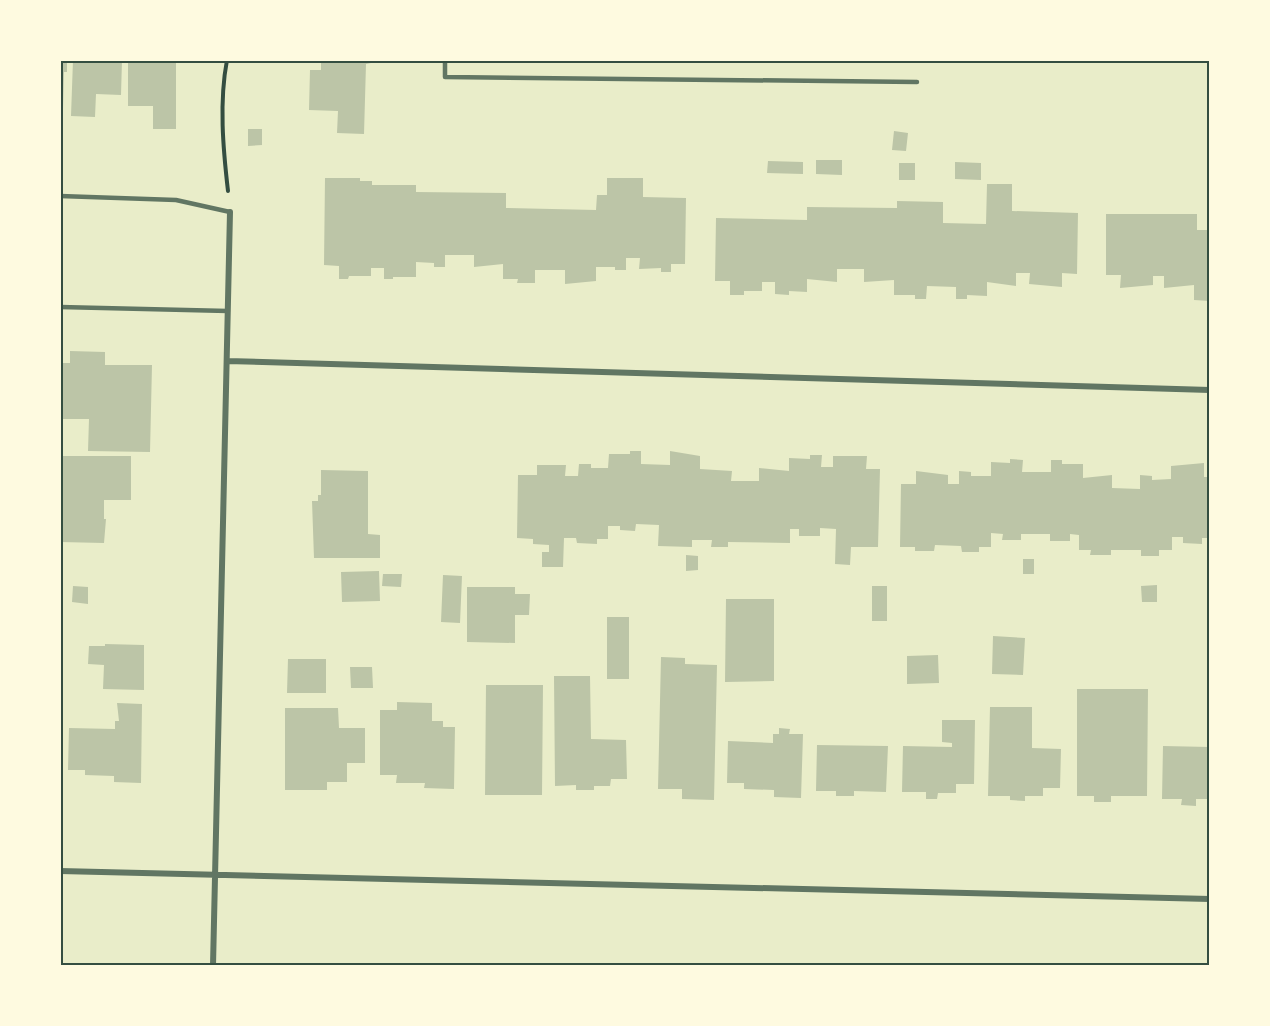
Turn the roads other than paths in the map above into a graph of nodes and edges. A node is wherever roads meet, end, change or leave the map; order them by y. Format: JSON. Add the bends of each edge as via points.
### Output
{"nodes":[{"id":1,"x":445,"y":60,"type":"edge"},
{"id":2,"x":917,"y":82,"type":"dead end"},
{"id":3,"x":60,"y":196,"type":"edge"},
{"id":4,"x":230,"y":212,"type":"joint"},
{"id":5,"x":60,"y":307,"type":"edge"},
{"id":6,"x":228,"y":311,"type":"junction"},
{"id":7,"x":227,"y":361,"type":"junction"},
{"id":8,"x":1210,"y":390,"type":"edge"},
{"id":9,"x":60,"y":871,"type":"edge"},
{"id":10,"x":217,"y":875,"type":"junction"},
{"id":11,"x":1210,"y":899,"type":"edge"},
{"id":12,"x":213,"y":966,"type":"edge"}],
"edges":[{"from":1,"to":2,"type":"lane","via":[[445,77]]},
{"from":3,"to":4,"type":"lane","via":[[176,200]]},
{"from":4,"to":6,"type":"street"},
{"from":5,"to":6,"type":"lane"},
{"from":6,"to":7,"type":"street"},
{"from":7,"to":8,"type":"street"},
{"from":7,"to":10,"type":"street"},
{"from":9,"to":10,"type":"street"},
{"from":10,"to":11,"type":"street"},
{"from":10,"to":12,"type":"street"}]}
